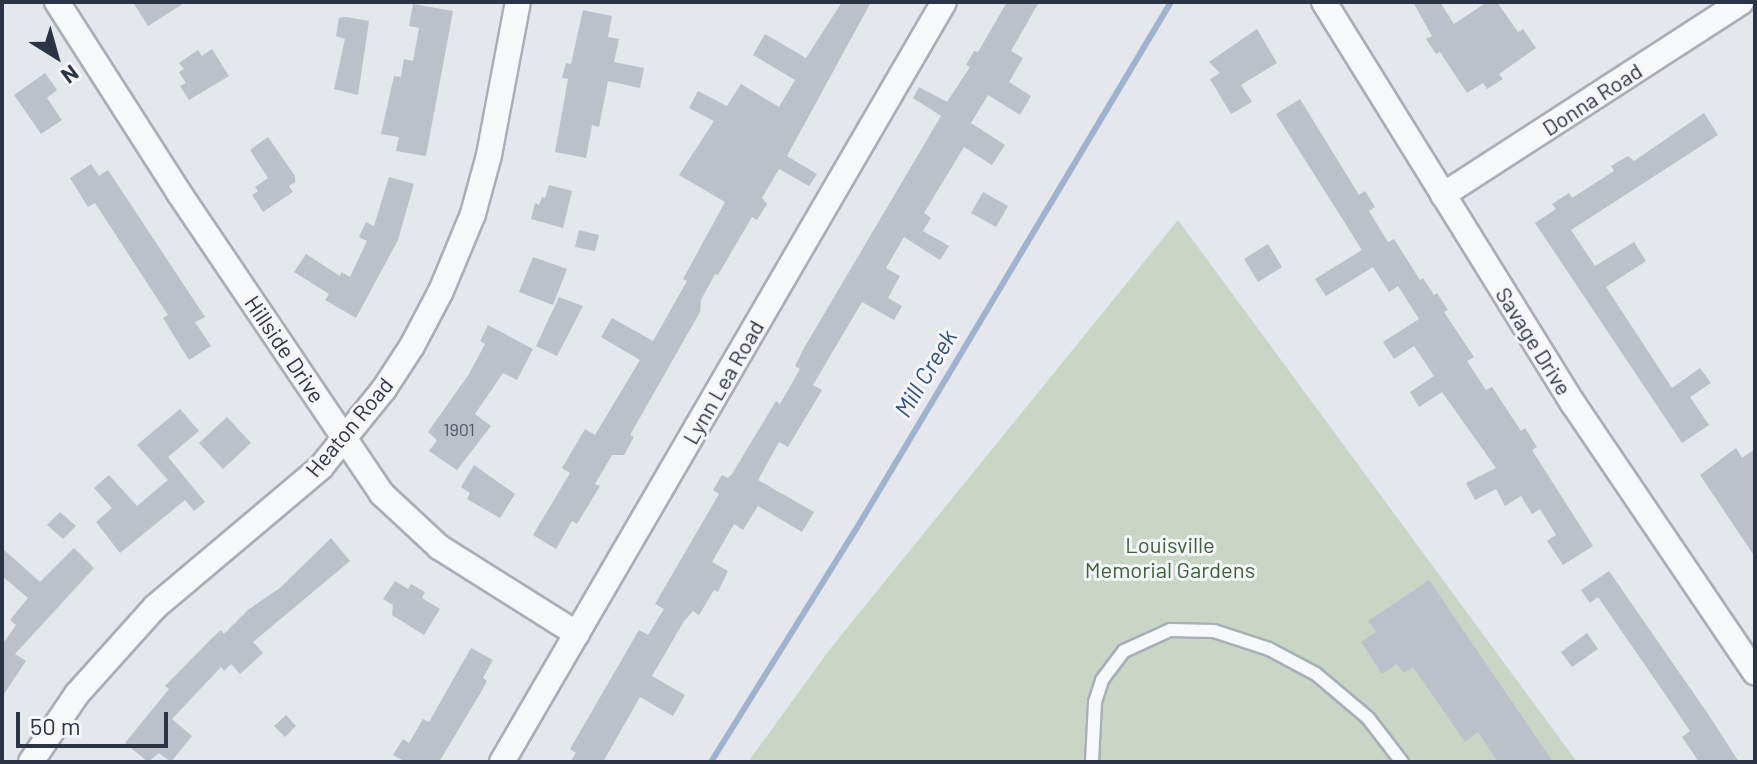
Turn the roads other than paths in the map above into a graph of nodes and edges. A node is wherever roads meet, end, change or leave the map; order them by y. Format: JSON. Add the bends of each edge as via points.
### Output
{"nodes":[{"id":1,"x":57,"y":2,"type":"edge"},
{"id":2,"x":518,"y":2,"type":"edge"},
{"id":3,"x":944,"y":2,"type":"edge"},
{"id":4,"x":1324,"y":2,"type":"edge"},
{"id":5,"x":1741,"y":2,"type":"edge"},
{"id":6,"x":1443,"y":195,"type":"junction"},
{"id":7,"x":344,"y":439,"type":"junction"},
{"id":8,"x":577,"y":634,"type":"junction"},
{"id":9,"x":1755,"y":672,"type":"edge"},
{"id":10,"x":31,"y":762,"type":"edge"},
{"id":11,"x":502,"y":762,"type":"edge"},
{"id":12,"x":1092,"y":762,"type":"edge"},
{"id":13,"x":1402,"y":762,"type":"edge"}],
"edges":[{"from":1,"to":7,"type":"street","name":"Hillside Drive"},
{"from":2,"to":7,"type":"street","name":"Heaton Road","via":[[489,155],[459,251],[412,346]]},
{"from":3,"to":8,"type":"street","name":"Lynn Lea Road"},
{"from":4,"to":6,"type":"street","name":"Savage Drive"},
{"from":5,"to":6,"type":"street","name":"Donna Road"},
{"from":6,"to":9,"type":"street","name":"Savage Drive","via":[[1574,405]]},
{"from":7,"to":8,"type":"street","name":"Hillside Drive","via":[[406,520],[497,586]]},
{"from":7,"to":10,"type":"street","name":"Heaton Road","via":[[321,467],[155,607],[77,694]]},
{"from":8,"to":11,"type":"street","name":"Lynn Lea Road"},
{"from":12,"to":13,"type":"lane","via":[[1095,702],[1102,680],[1124,651],[1170,630],[1214,631],[1269,649],[1316,674],[1368,718]]}]}
